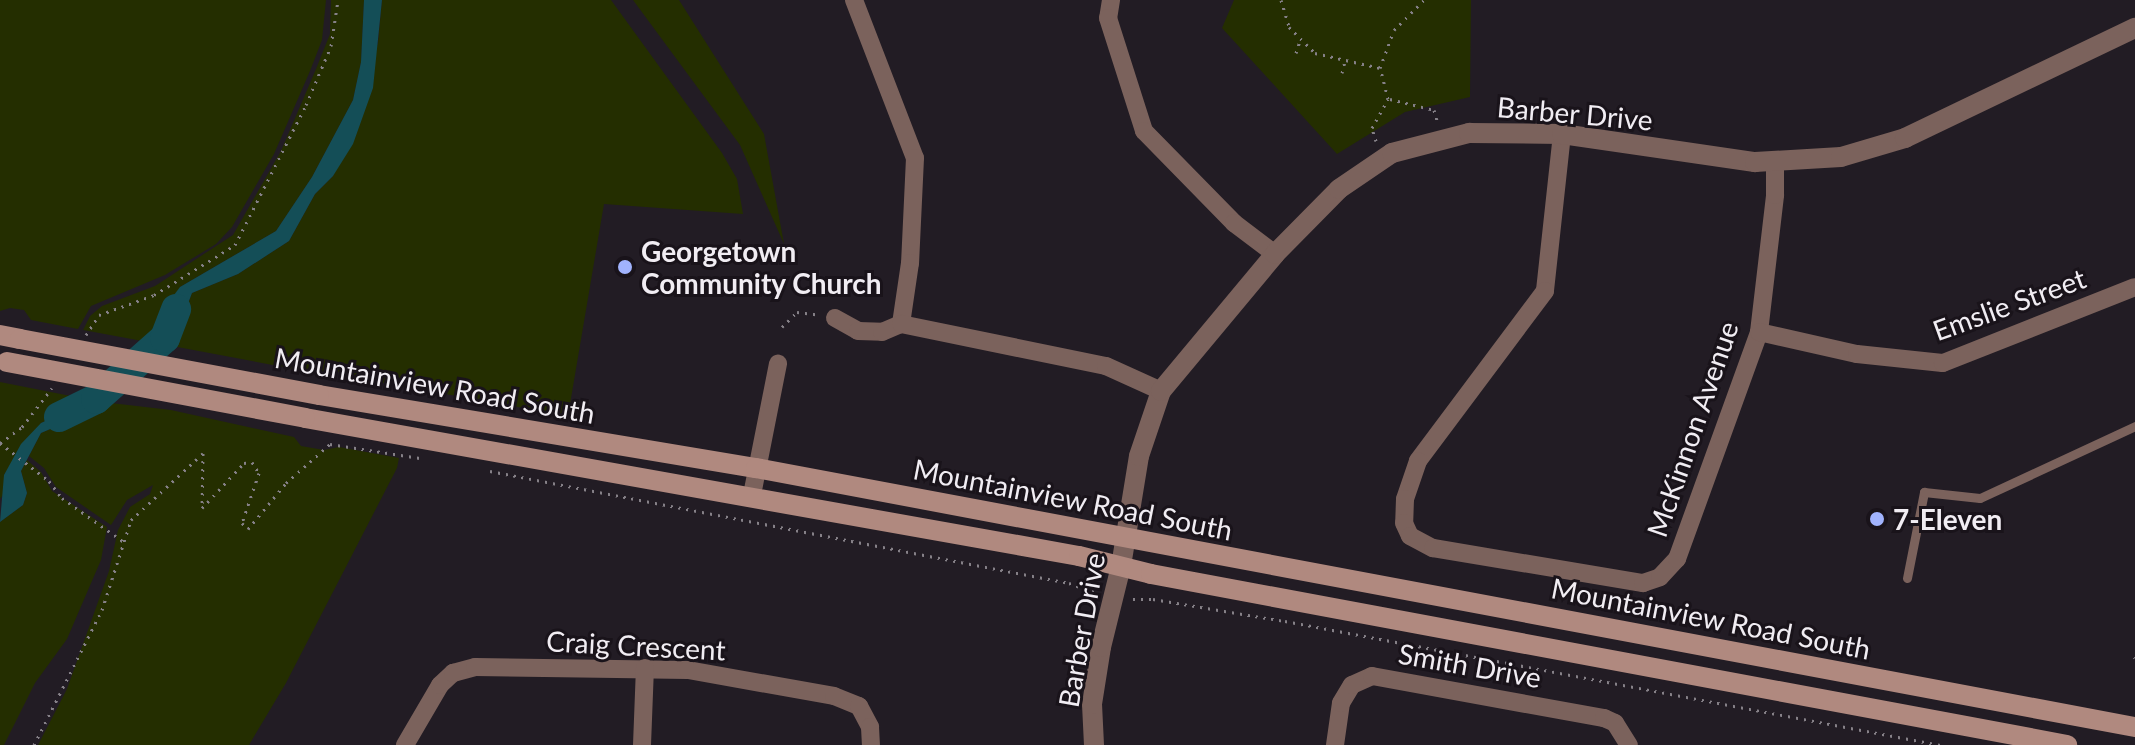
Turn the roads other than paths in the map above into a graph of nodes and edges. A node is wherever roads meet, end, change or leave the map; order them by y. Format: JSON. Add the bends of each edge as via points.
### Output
{"nodes":[{"id":1,"x":854,"y":0,"type":"edge"},
{"id":2,"x":1111,"y":0,"type":"edge"},
{"id":3,"x":2135,"y":28,"type":"edge"},
{"id":4,"x":1562,"y":134,"type":"junction"},
{"id":5,"x":1775,"y":163,"type":"junction"},
{"id":6,"x":1275,"y":254,"type":"junction"},
{"id":7,"x":2135,"y":287,"type":"edge"},
{"id":8,"x":835,"y":318,"type":"road end"},
{"id":9,"x":901,"y":324,"type":"junction"},
{"id":10,"x":1759,"y":332,"type":"junction"},
{"id":11,"x":10,"y":337,"type":"edge"},
{"id":12,"x":4,"y":362,"type":"edge"},
{"id":13,"x":778,"y":364,"type":"dead end"},
{"id":14,"x":1161,"y":391,"type":"junction"},
{"id":15,"x":2135,"y":426,"type":"edge"},
{"id":16,"x":756,"y":468,"type":"junction"},
{"id":17,"x":752,"y":495,"type":"junction"},
{"id":18,"x":1125,"y":538,"type":"junction"},
{"id":19,"x":1121,"y":566,"type":"junction"},
{"id":20,"x":1907,"y":578,"type":"dead end"},
{"id":21,"x":645,"y":668,"type":"junction"},
{"id":22,"x":2135,"y":727,"type":"edge"},
{"id":23,"x":405,"y":745,"type":"edge"},
{"id":24,"x":642,"y":745,"type":"edge"},
{"id":25,"x":871,"y":745,"type":"edge"},
{"id":26,"x":1094,"y":745,"type":"edge"},
{"id":27,"x":1335,"y":745,"type":"edge"},
{"id":28,"x":1629,"y":745,"type":"edge"},
{"id":29,"x":2067,"y":745,"type":"edge"}],
"edges":[{"from":1,"to":9,"type":"street","via":[[915,158]]},
{"from":2,"to":6,"type":"street","via":[[1108,18],[1144,131],[1234,223]]},
{"from":3,"to":5,"type":"street","name":"Barber Drive","via":[[1905,138],[1841,157]]},
{"from":4,"to":5,"type":"street","name":"Barber Drive"},
{"from":4,"to":6,"type":"street","name":"Barber Drive","via":[[1469,133],[1392,153],[1339,189]]},
{"from":4,"to":10,"type":"street","name":"McKinnon Avenue","via":[[1545,291],[1418,461],[1405,499],[1404,523],[1410,536],[1433,548],[1643,583],[1660,577],[1677,559]]},
{"from":5,"to":10,"type":"street","name":"McKinnon Avenue"},
{"from":6,"to":14,"type":"street","name":"Barber Drive"},
{"from":7,"to":10,"type":"street","name":"Emslie Street","via":[[1943,363],[1857,354]]},
{"from":8,"to":9,"type":"street","via":[[858,331],[882,332]]},
{"from":9,"to":14,"type":"street","via":[[1106,366]]},
{"from":11,"to":16,"type":"main road","name":"Mountainview Road South","bridge":true},
{"from":12,"to":17,"type":"main road","name":"Mountainview Road South","bridge":true},
{"from":13,"to":16,"type":"street"},
{"from":14,"to":18,"type":"street","name":"Barber Drive","via":[[1139,456]]},
{"from":15,"to":20,"type":"lane","via":[[1980,498],[1924,492]]},
{"from":16,"to":17,"type":"street"},
{"from":16,"to":18,"type":"main road","name":"Mountainview Road South"},
{"from":17,"to":19,"type":"main road","name":"Mountainview Road South"},
{"from":18,"to":19,"type":"street","name":"Barber Drive"},
{"from":18,"to":22,"type":"main road","name":"Mountainview Road South"},
{"from":19,"to":26,"type":"street","name":"Barber Drive","via":[[1092,704]]},
{"from":19,"to":29,"type":"main road","name":"Mountainview Road South"},
{"from":21,"to":23,"type":"street","name":"Craig Crescent","via":[[475,667],[453,673],[440,685]]},
{"from":21,"to":24,"type":"street"},
{"from":21,"to":25,"type":"street","name":"Craig Crescent","via":[[707,672],[849,700],[866,716]]},
{"from":27,"to":28,"type":"street","name":"Smith Drive","via":[[1341,703],[1352,685],[1372,676],[1604,718],[1615,723]]}]}
